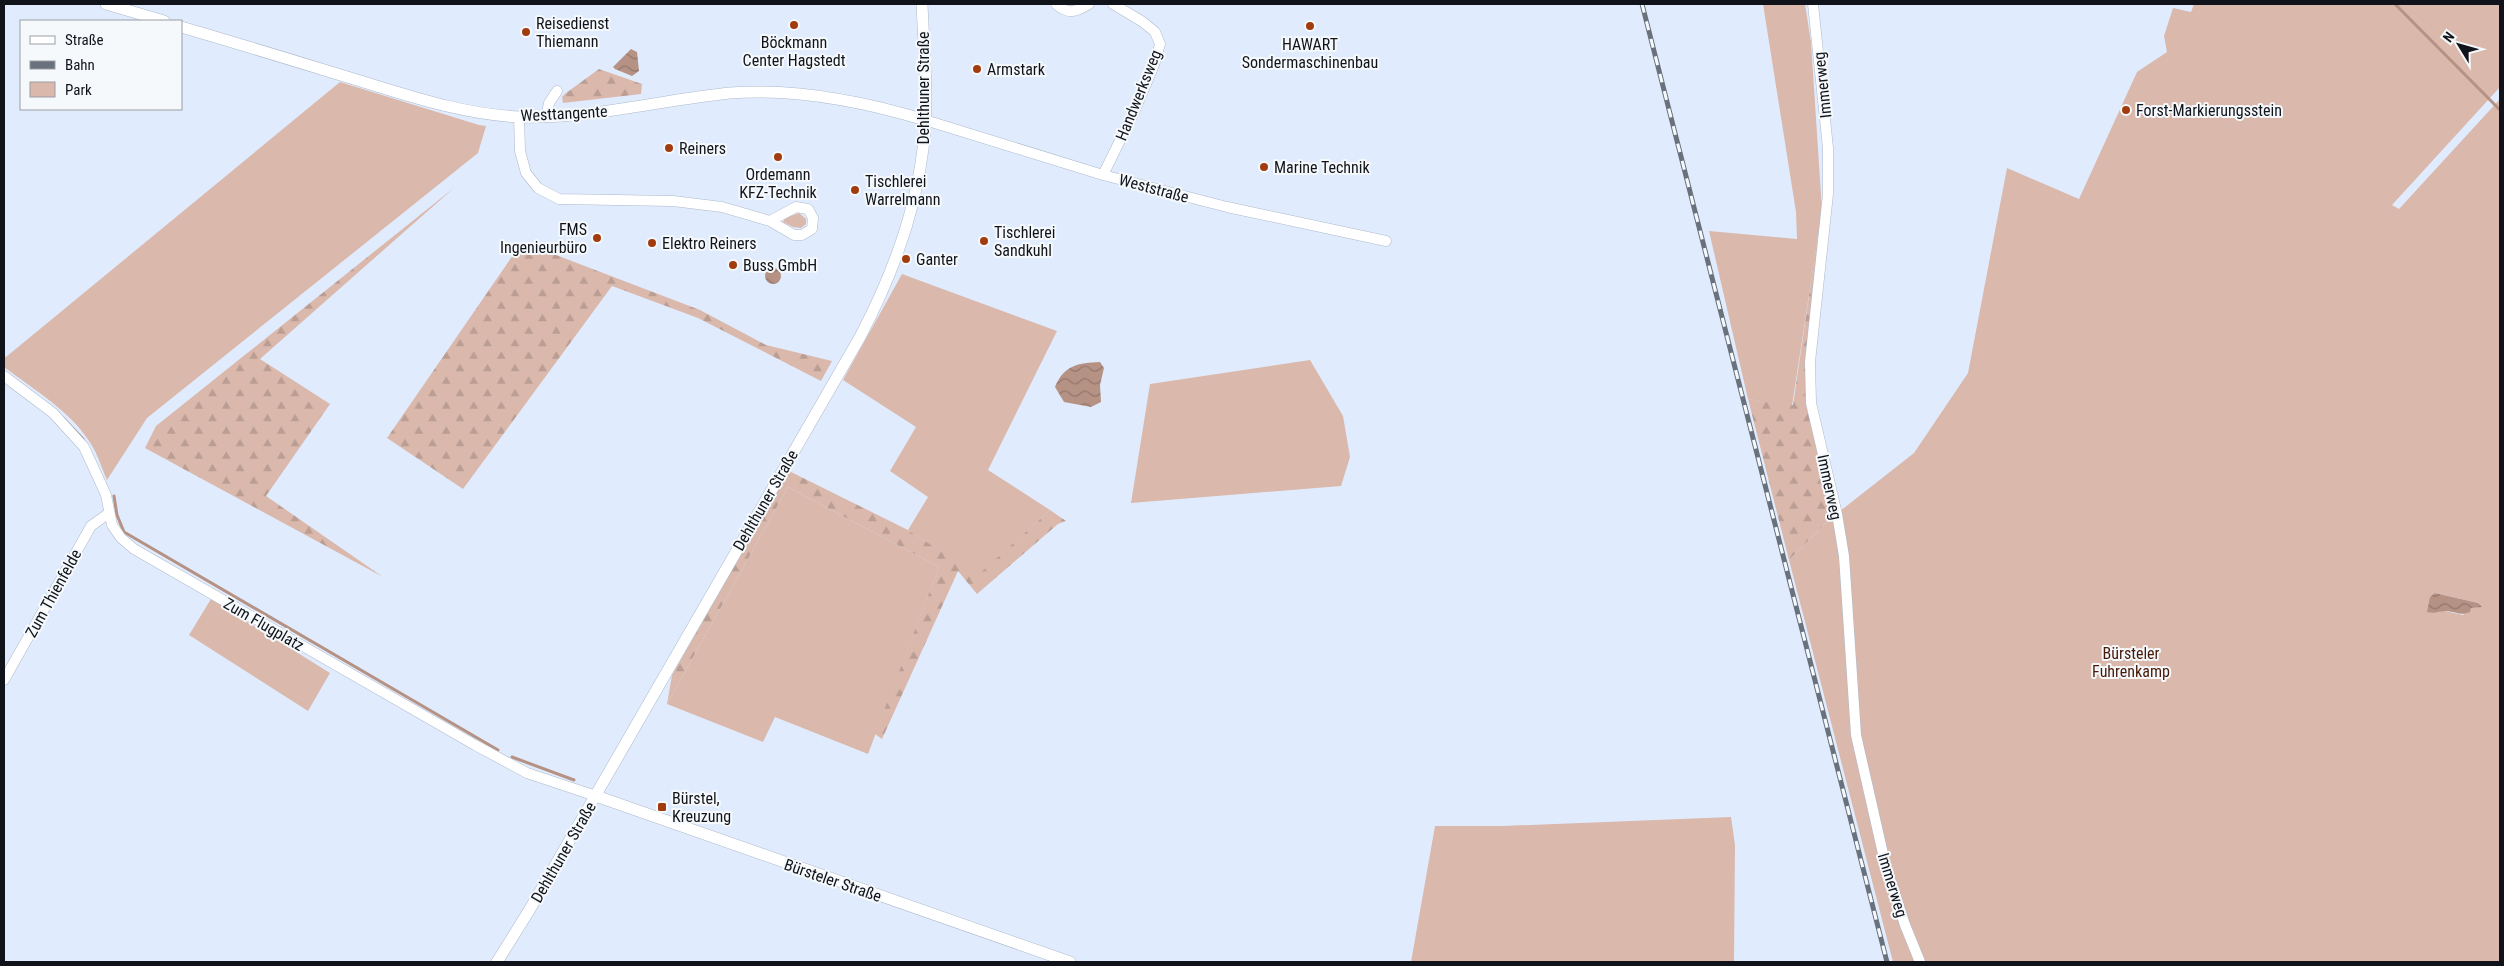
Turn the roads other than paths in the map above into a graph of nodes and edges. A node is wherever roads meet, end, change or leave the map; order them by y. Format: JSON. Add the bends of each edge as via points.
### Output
{"nodes":[{"id":1,"x":106,"y":4,"type":"edge"},
{"id":2,"x":922,"y":4,"type":"edge"},
{"id":3,"x":1056,"y":4,"type":"edge"},
{"id":4,"x":1089,"y":4,"type":"edge"},
{"id":5,"x":1113,"y":4,"type":"edge"},
{"id":6,"x":1813,"y":4,"type":"edge"},
{"id":7,"x":161,"y":20,"type":"edge"},
{"id":8,"x":182,"y":27,"type":"edge"},
{"id":9,"x":558,"y":91,"type":"dead end"},
{"id":10,"x":519,"y":117,"type":"junction"},
{"id":11,"x":546,"y":117,"type":"junction"},
{"id":12,"x":925,"y":120,"type":"junction"},
{"id":13,"x":1103,"y":175,"type":"junction"},
{"id":14,"x":770,"y":221,"type":"dead end"},
{"id":15,"x":1386,"y":241,"type":"dead end"},
{"id":16,"x":4,"y":376,"type":"edge"},
{"id":17,"x":109,"y":513,"type":"junction"},
{"id":18,"x":4,"y":680,"type":"edge"},
{"id":19,"x":596,"y":796,"type":"junction"},
{"id":20,"x":497,"y":962,"type":"edge"},
{"id":21,"x":1070,"y":962,"type":"edge"},
{"id":22,"x":1920,"y":962,"type":"edge"}],
"edges":[{"from":1,"to":7,"type":"street"},
{"from":2,"to":12,"type":"street","name":"Dehlthuner Straße","via":[[926,53]]},
{"from":3,"to":4,"type":"street","via":[[1064,11],[1075,12]]},
{"from":5,"to":13,"type":"street","name":"Handwerksweg","via":[[1155,32],[1160,44],[1134,112]]},
{"from":6,"to":22,"type":"street","name":"Immerweg","via":[[1828,148],[1828,194],[1810,362],[1811,403],[1844,556],[1856,735],[1886,867]]},
{"from":8,"to":10,"type":"street","name":"Westtangente","via":[[419,99]]},
{"from":9,"to":11,"type":"street","via":[[549,103]]},
{"from":10,"to":11,"type":"street","name":"Westtangente"},
{"from":10,"to":14,"type":"street","via":[[520,152],[526,173],[538,188],[559,199],[673,201],[722,207]]},
{"from":11,"to":12,"type":"street","name":"Westtangente","via":[[730,93],[793,93],[844,99]]},
{"from":12,"to":13,"type":"street","name":"Weststraße"},
{"from":12,"to":19,"type":"street","name":"Dehlthuner Straße","via":[[915,197],[876,306]]},
{"from":13,"to":15,"type":"street","name":"Weststraße","via":[[1227,207]]},
{"from":16,"to":17,"type":"street","name":"Zum Flugplatz","via":[[53,413],[84,447],[106,495]]},
{"from":17,"to":18,"type":"street","name":"Zum Thienfelde","via":[[91,526]]},
{"from":17,"to":19,"type":"street","name":"Zum Flugplatz","via":[[121,538],[143,554],[527,773]]},
{"from":19,"to":20,"type":"street","name":"Dehlthuner Straße"},
{"from":19,"to":21,"type":"street","name":"Bürsteler Straße"}]}
